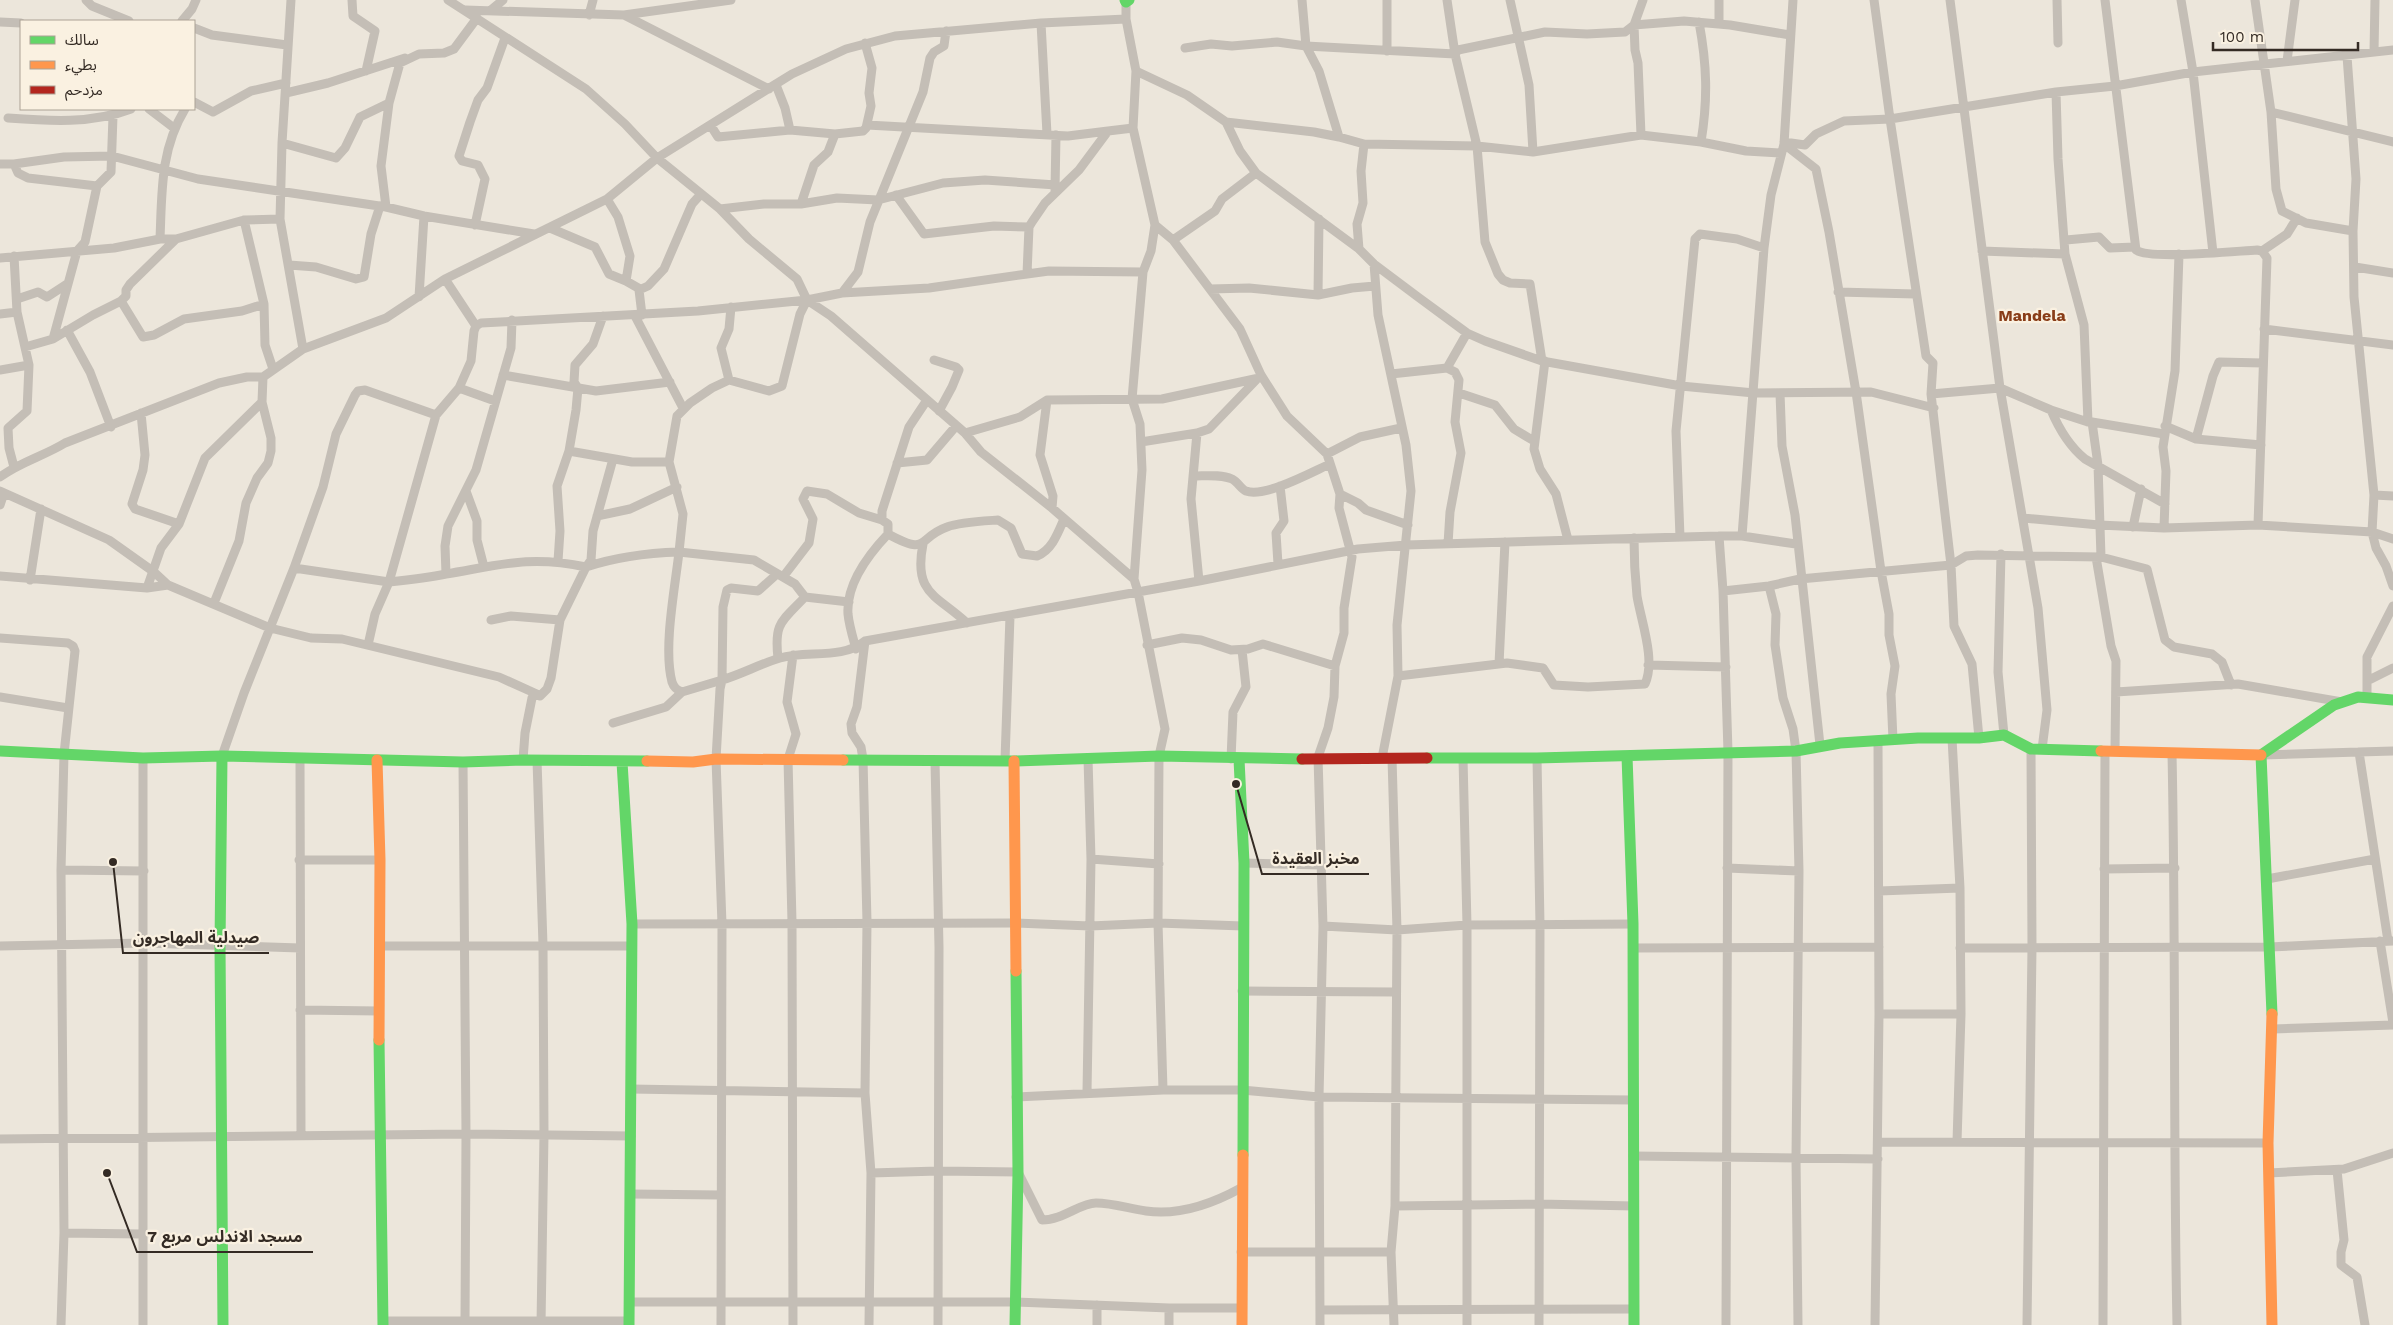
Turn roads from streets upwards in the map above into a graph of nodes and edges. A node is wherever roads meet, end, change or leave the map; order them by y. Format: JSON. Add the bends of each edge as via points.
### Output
{"nodes":[{"id":1,"x":86,"y":0,"type":"edge"},
{"id":2,"x":196,"y":0,"type":"edge"},
{"id":3,"x":291,"y":0,"type":"edge"},
{"id":4,"x":352,"y":0,"type":"edge"},
{"id":5,"x":448,"y":0,"type":"edge"},
{"id":6,"x":503,"y":0,"type":"edge"},
{"id":7,"x":593,"y":0,"type":"edge"},
{"id":8,"x":731,"y":0,"type":"edge"},
{"id":9,"x":1302,"y":0,"type":"edge"},
{"id":10,"x":1387,"y":0,"type":"edge"},
{"id":11,"x":1447,"y":0,"type":"edge"},
{"id":12,"x":1510,"y":0,"type":"edge"},
{"id":13,"x":1643,"y":0,"type":"edge"},
{"id":14,"x":1719,"y":0,"type":"edge"},
{"id":15,"x":1793,"y":0,"type":"edge"},
{"id":16,"x":1874,"y":0,"type":"edge"},
{"id":17,"x":1950,"y":0,"type":"edge"},
{"id":18,"x":2057,"y":0,"type":"edge"},
{"id":19,"x":2105,"y":0,"type":"edge"},
{"id":20,"x":2181,"y":0,"type":"edge"},
{"id":21,"x":2255,"y":0,"type":"edge"},
{"id":22,"x":2296,"y":0,"type":"edge"},
{"id":23,"x":2375,"y":0,"type":"edge"},
{"id":24,"x":1127,"y":1,"type":"edge"},
{"id":25,"x":462,"y":10,"type":"junction"},
{"id":26,"x":491,"y":10,"type":"junction"},
{"id":27,"x":624,"y":14,"type":"junction"},
{"id":28,"x":589,"y":15,"type":"junction"},
{"id":29,"x":478,"y":18,"type":"junction"},
{"id":30,"x":1126,"y":19,"type":"junction"},
{"id":31,"x":127,"y":20,"type":"edge"},
{"id":32,"x":183,"y":20,"type":"edge"},
{"id":33,"x":0,"y":22,"type":"edge"},
{"id":34,"x":20,"y":22,"type":"edge"},
{"id":35,"x":1699,"y":22,"type":"junction"},
{"id":36,"x":1041,"y":23,"type":"junction"},
{"id":37,"x":1634,"y":24,"type":"junction"},
{"id":38,"x":1719,"y":24,"type":"junction"},
{"id":39,"x":195,"y":28,"type":"edge"},
{"id":40,"x":946,"y":31,"type":"junction"},
{"id":41,"x":1520,"y":36,"type":"junction"},
{"id":42,"x":1790,"y":36,"type":"junction"},
{"id":43,"x":505,"y":38,"type":"junction"},
{"id":44,"x":865,"y":42,"type":"junction"},
{"id":45,"x":2058,"y":43,"type":"dead end"},
{"id":46,"x":287,"y":45,"type":"junction"},
{"id":47,"x":1306,"y":46,"type":"junction"},
{"id":48,"x":1186,"y":48,"type":"dead end"},
{"id":49,"x":2393,"y":50,"type":"edge"},
{"id":50,"x":1387,"y":51,"type":"junction"},
{"id":51,"x":2374,"y":52,"type":"junction"},
{"id":52,"x":420,"y":54,"type":"junction"},
{"id":53,"x":1455,"y":54,"type":"junction"},
{"id":54,"x":2347,"y":56,"type":"junction"},
{"id":55,"x":2287,"y":61,"type":"junction"},
{"id":56,"x":2263,"y":64,"type":"junction"},
{"id":57,"x":1136,"y":70,"type":"junction"},
{"id":58,"x":366,"y":71,"type":"junction"},
{"id":59,"x":2192,"y":72,"type":"junction"},
{"id":60,"x":2115,"y":86,"type":"junction"},
{"id":61,"x":772,"y":87,"type":"junction"},
{"id":62,"x":286,"y":88,"type":"junction"},
{"id":63,"x":2056,"y":92,"type":"junction"},
{"id":64,"x":195,"y":102,"type":"edge"},
{"id":65,"x":389,"y":103,"type":"junction"},
{"id":66,"x":1964,"y":108,"type":"junction"},
{"id":67,"x":129,"y":110,"type":"edge"},
{"id":68,"x":150,"y":110,"type":"edge"},
{"id":69,"x":184,"y":110,"type":"edge"},
{"id":70,"x":2271,"y":112,"type":"junction"},
{"id":71,"x":113,"y":116,"type":"junction"},
{"id":72,"x":8,"y":118,"type":"dead end"},
{"id":73,"x":1890,"y":120,"type":"junction"},
{"id":74,"x":1226,"y":122,"type":"junction"},
{"id":75,"x":867,"y":125,"type":"junction"},
{"id":76,"x":710,"y":126,"type":"junction"},
{"id":77,"x":174,"y":128,"type":"junction"},
{"id":78,"x":908,"y":128,"type":"junction"},
{"id":79,"x":1133,"y":128,"type":"junction"},
{"id":80,"x":790,"y":130,"type":"junction"},
{"id":81,"x":1108,"y":131,"type":"junction"},
{"id":82,"x":2354,"y":133,"type":"junction"},
{"id":83,"x":835,"y":134,"type":"junction"},
{"id":84,"x":1051,"y":134,"type":"junction"},
{"id":85,"x":1641,"y":136,"type":"junction"},
{"id":86,"x":1339,"y":137,"type":"junction"},
{"id":87,"x":1701,"y":142,"type":"junction"},
{"id":88,"x":2393,"y":142,"type":"edge"},
{"id":89,"x":282,"y":143,"type":"junction"},
{"id":90,"x":1784,"y":143,"type":"junction"},
{"id":91,"x":1364,"y":144,"type":"junction"},
{"id":92,"x":1477,"y":146,"type":"junction"},
{"id":93,"x":1533,"y":152,"type":"junction"},
{"id":94,"x":1781,"y":153,"type":"junction"},
{"id":95,"x":112,"y":156,"type":"junction"},
{"id":96,"x":657,"y":158,"type":"junction"},
{"id":97,"x":0,"y":164,"type":"edge"},
{"id":98,"x":14,"y":164,"type":"junction"},
{"id":99,"x":163,"y":170,"type":"junction"},
{"id":100,"x":1256,"y":173,"type":"junction"},
{"id":101,"x":97,"y":186,"type":"junction"},
{"id":102,"x":1055,"y":189,"type":"junction"},
{"id":103,"x":282,"y":192,"type":"junction"},
{"id":104,"x":701,"y":194,"type":"junction"},
{"id":105,"x":896,"y":195,"type":"junction"},
{"id":106,"x":608,"y":199,"type":"junction"},
{"id":107,"x":878,"y":200,"type":"junction"},
{"id":108,"x":801,"y":204,"type":"junction"},
{"id":109,"x":383,"y":207,"type":"junction"},
{"id":110,"x":720,"y":209,"type":"junction"},
{"id":111,"x":424,"y":216,"type":"junction"},
{"id":112,"x":2297,"y":218,"type":"junction"},
{"id":113,"x":280,"y":219,"type":"junction"},
{"id":114,"x":1319,"y":219,"type":"junction"},
{"id":115,"x":244,"y":220,"type":"junction"},
{"id":116,"x":475,"y":225,"type":"junction"},
{"id":117,"x":1155,"y":225,"type":"junction"},
{"id":118,"x":1029,"y":227,"type":"junction"},
{"id":119,"x":550,"y":228,"type":"junction"},
{"id":120,"x":2353,"y":231,"type":"junction"},
{"id":121,"x":534,"y":234,"type":"junction"},
{"id":122,"x":160,"y":239,"type":"junction"},
{"id":123,"x":176,"y":239,"type":"junction"},
{"id":124,"x":1174,"y":240,"type":"junction"},
{"id":125,"x":2066,"y":240,"type":"junction"},
{"id":126,"x":2135,"y":247,"type":"junction"},
{"id":127,"x":1764,"y":248,"type":"junction"},
{"id":128,"x":1359,"y":249,"type":"junction"},
{"id":129,"x":77,"y":251,"type":"junction"},
{"id":130,"x":1982,"y":251,"type":"junction"},
{"id":131,"x":2262,"y":251,"type":"junction"},
{"id":132,"x":2213,"y":252,"type":"junction"},
{"id":133,"x":2066,"y":254,"type":"junction"},
{"id":134,"x":2179,"y":254,"type":"junction"},
{"id":135,"x":14,"y":256,"type":"junction"},
{"id":136,"x":0,"y":258,"type":"edge"},
{"id":137,"x":1374,"y":264,"type":"junction"},
{"id":138,"x":289,"y":265,"type":"junction"},
{"id":139,"x":2355,"y":267,"type":"junction"},
{"id":140,"x":1143,"y":272,"type":"junction"},
{"id":141,"x":2393,"y":273,"type":"edge"},
{"id":142,"x":1027,"y":274,"type":"junction"},
{"id":143,"x":444,"y":279,"type":"junction"},
{"id":144,"x":626,"y":281,"type":"junction"},
{"id":145,"x":68,"y":284,"type":"junction"},
{"id":146,"x":1375,"y":286,"type":"junction"},
{"id":147,"x":640,"y":289,"type":"junction"},
{"id":148,"x":1210,"y":289,"type":"junction"},
{"id":149,"x":1838,"y":292,"type":"junction"},
{"id":150,"x":842,"y":293,"type":"junction"},
{"id":151,"x":1915,"y":294,"type":"junction"},
{"id":152,"x":1318,"y":295,"type":"junction"},
{"id":153,"x":419,"y":297,"type":"junction"},
{"id":154,"x":17,"y":299,"type":"junction"},
{"id":155,"x":807,"y":300,"type":"junction"},
{"id":156,"x":121,"y":301,"type":"junction"},
{"id":157,"x":264,"y":304,"type":"junction"},
{"id":158,"x":731,"y":307,"type":"junction"},
{"id":159,"x":18,"y":312,"type":"junction"},
{"id":160,"x":0,"y":314,"type":"edge"},
{"id":161,"x":638,"y":315,"type":"junction"},
{"id":162,"x":603,"y":316,"type":"junction"},
{"id":163,"x":512,"y":320,"type":"junction"},
{"id":164,"x":476,"y":326,"type":"junction"},
{"id":165,"x":2264,"y":329,"type":"junction"},
{"id":166,"x":67,"y":330,"type":"junction"},
{"id":167,"x":1467,"y":333,"type":"junction"},
{"id":168,"x":53,"y":339,"type":"junction"},
{"id":169,"x":2359,"y":341,"type":"junction"},
{"id":170,"x":2393,"y":345,"type":"edge"},
{"id":171,"x":25,"y":347,"type":"junction"},
{"id":172,"x":303,"y":349,"type":"junction"},
{"id":173,"x":934,"y":360,"type":"dead end"},
{"id":174,"x":1543,"y":361,"type":"junction"},
{"id":175,"x":2263,"y":364,"type":"junction"},
{"id":176,"x":29,"y":365,"type":"junction"},
{"id":177,"x":1447,"y":368,"type":"junction"},
{"id":178,"x":273,"y":369,"type":"junction"},
{"id":179,"x":0,"y":370,"type":"edge"},
{"id":180,"x":1391,"y":374,"type":"junction"},
{"id":181,"x":503,"y":375,"type":"junction"},
{"id":182,"x":263,"y":377,"type":"junction"},
{"id":183,"x":1260,"y":377,"type":"junction"},
{"id":184,"x":729,"y":380,"type":"junction"},
{"id":185,"x":670,"y":382,"type":"junction"},
{"id":186,"x":1681,"y":386,"type":"junction"},
{"id":187,"x":459,"y":388,"type":"junction"},
{"id":188,"x":578,"y":388,"type":"junction"},
{"id":189,"x":2000,"y":388,"type":"junction"},
{"id":190,"x":1780,"y":392,"type":"junction"},
{"id":191,"x":1856,"y":392,"type":"junction"},
{"id":192,"x":1459,"y":393,"type":"junction"},
{"id":193,"x":1754,"y":393,"type":"junction"},
{"id":194,"x":1932,"y":394,"type":"junction"},
{"id":195,"x":1132,"y":399,"type":"junction"},
{"id":196,"x":927,"y":400,"type":"junction"},
{"id":197,"x":1047,"y":400,"type":"junction"},
{"id":198,"x":496,"y":401,"type":"junction"},
{"id":199,"x":262,"y":402,"type":"junction"},
{"id":200,"x":683,"y":408,"type":"junction"},
{"id":201,"x":1934,"y":408,"type":"junction"},
{"id":202,"x":2051,"y":410,"type":"junction"},
{"id":203,"x":939,"y":411,"type":"junction"},
{"id":204,"x":141,"y":413,"type":"junction"},
{"id":205,"x":436,"y":415,"type":"junction"},
{"id":206,"x":2090,"y":422,"type":"junction"},
{"id":207,"x":956,"y":426,"type":"junction"},
{"id":208,"x":111,"y":427,"type":"junction"},
{"id":209,"x":4,"y":428,"type":"edge"},
{"id":210,"x":1401,"y":428,"type":"junction"},
{"id":211,"x":2165,"y":430,"type":"junction"},
{"id":212,"x":966,"y":433,"type":"junction"},
{"id":213,"x":1197,"y":433,"type":"junction"},
{"id":214,"x":2196,"y":439,"type":"junction"},
{"id":215,"x":1534,"y":441,"type":"junction"},
{"id":216,"x":1141,"y":442,"type":"junction"},
{"id":217,"x":2261,"y":445,"type":"junction"},
{"id":218,"x":569,"y":451,"type":"junction"},
{"id":219,"x":613,"y":459,"type":"junction"},
{"id":220,"x":1328,"y":459,"type":"junction"},
{"id":221,"x":669,"y":462,"type":"junction"},
{"id":222,"x":897,"y":463,"type":"junction"},
{"id":223,"x":2098,"y":465,"type":"junction"},
{"id":224,"x":14,"y":467,"type":"junction"},
{"id":225,"x":1194,"y":476,"type":"junction"},
{"id":226,"x":0,"y":477,"type":"edge"},
{"id":227,"x":1280,"y":486,"type":"junction"},
{"id":228,"x":677,"y":487,"type":"junction"},
{"id":229,"x":2141,"y":490,"type":"junction"},
{"id":230,"x":466,"y":491,"type":"junction"},
{"id":231,"x":2,"y":492,"type":"edge"},
{"id":232,"x":1340,"y":494,"type":"junction"},
{"id":233,"x":2374,"y":495,"type":"junction"},
{"id":234,"x":2393,"y":496,"type":"edge"},
{"id":235,"x":2165,"y":504,"type":"junction"},
{"id":236,"x":0,"y":505,"type":"edge"},
{"id":237,"x":1052,"y":508,"type":"junction"},
{"id":238,"x":41,"y":509,"type":"junction"},
{"id":239,"x":597,"y":516,"type":"junction"},
{"id":240,"x":2023,"y":518,"type":"junction"},
{"id":241,"x":1064,"y":519,"type":"junction"},
{"id":242,"x":882,"y":520,"type":"junction"},
{"id":243,"x":179,"y":524,"type":"junction"},
{"id":244,"x":1408,"y":525,"type":"junction"},
{"id":245,"x":2099,"y":525,"type":"junction"},
{"id":246,"x":2258,"y":525,"type":"junction"},
{"id":247,"x":2132,"y":527,"type":"junction"},
{"id":248,"x":2164,"y":528,"type":"junction"},
{"id":249,"x":2372,"y":532,"type":"junction"},
{"id":250,"x":888,"y":534,"type":"junction"},
{"id":251,"x":1719,"y":536,"type":"junction"},
{"id":252,"x":1742,"y":536,"type":"junction"},
{"id":253,"x":1680,"y":537,"type":"junction"},
{"id":254,"x":1634,"y":538,"type":"junction"},
{"id":255,"x":2393,"y":539,"type":"edge"},
{"id":256,"x":1568,"y":540,"type":"junction"},
{"id":257,"x":1505,"y":542,"type":"junction"},
{"id":258,"x":923,"y":544,"type":"junction"},
{"id":259,"x":1448,"y":544,"type":"junction"},
{"id":260,"x":1796,"y":544,"type":"junction"},
{"id":261,"x":1406,"y":546,"type":"junction"},
{"id":262,"x":1350,"y":550,"type":"junction"},
{"id":263,"x":679,"y":552,"type":"junction"},
{"id":264,"x":2001,"y":554,"type":"junction"},
{"id":265,"x":2028,"y":556,"type":"junction"},
{"id":266,"x":2099,"y":557,"type":"junction"},
{"id":267,"x":558,"y":561,"type":"junction"},
{"id":268,"x":1278,"y":564,"type":"junction"},
{"id":269,"x":1951,"y":565,"type":"junction"},
{"id":270,"x":484,"y":566,"type":"junction"},
{"id":271,"x":586,"y":567,"type":"junction"},
{"id":272,"x":294,"y":568,"type":"junction"},
{"id":273,"x":154,"y":572,"type":"junction"},
{"id":274,"x":1881,"y":572,"type":"junction"},
{"id":275,"x":446,"y":574,"type":"junction"},
{"id":276,"x":0,"y":576,"type":"edge"},
{"id":277,"x":780,"y":576,"type":"junction"},
{"id":278,"x":1134,"y":579,"type":"junction"},
{"id":279,"x":1800,"y":579,"type":"junction"},
{"id":280,"x":30,"y":580,"type":"junction"},
{"id":281,"x":1199,"y":581,"type":"junction"},
{"id":282,"x":389,"y":582,"type":"junction"},
{"id":283,"x":168,"y":585,"type":"junction"},
{"id":284,"x":1769,"y":586,"type":"junction"},
{"id":285,"x":2393,"y":586,"type":"edge"},
{"id":286,"x":147,"y":588,"type":"junction"},
{"id":287,"x":1724,"y":591,"type":"junction"},
{"id":288,"x":1138,"y":592,"type":"junction"},
{"id":289,"x":805,"y":598,"type":"junction"},
{"id":290,"x":848,"y":602,"type":"junction"},
{"id":291,"x":214,"y":604,"type":"junction"},
{"id":292,"x":2393,"y":606,"type":"edge"},
{"id":293,"x":1010,"y":616,"type":"junction"},
{"id":294,"x":492,"y":620,"type":"dead end"},
{"id":295,"x":560,"y":620,"type":"junction"},
{"id":296,"x":967,"y":623,"type":"junction"},
{"id":297,"x":270,"y":628,"type":"junction"},
{"id":298,"x":0,"y":638,"type":"edge"},
{"id":299,"x":865,"y":641,"type":"junction"},
{"id":300,"x":1147,"y":645,"type":"junction"},
{"id":301,"x":368,"y":646,"type":"junction"},
{"id":302,"x":856,"y":649,"type":"junction"},
{"id":303,"x":1242,"y":650,"type":"junction"},
{"id":304,"x":793,"y":655,"type":"junction"},
{"id":305,"x":778,"y":658,"type":"junction"},
{"id":306,"x":1499,"y":664,"type":"junction"},
{"id":307,"x":1648,"y":665,"type":"junction"},
{"id":308,"x":1335,"y":666,"type":"junction"},
{"id":309,"x":1726,"y":667,"type":"junction"},
{"id":310,"x":2393,"y":668,"type":"edge"},
{"id":311,"x":1398,"y":676,"type":"junction"},
{"id":312,"x":722,"y":680,"type":"junction"},
{"id":313,"x":2367,"y":681,"type":"junction"},
{"id":314,"x":2231,"y":685,"type":"junction"},
{"id":315,"x":682,"y":692,"type":"junction"},
{"id":316,"x":2116,"y":692,"type":"junction"},
{"id":317,"x":540,"y":696,"type":"junction"},
{"id":318,"x":2367,"y":696,"type":"junction"},
{"id":319,"x":0,"y":697,"type":"edge"},
{"id":320,"x":2393,"y":700,"type":"edge"},
{"id":321,"x":2342,"y":702,"type":"junction"},
{"id":322,"x":68,"y":708,"type":"junction"},
{"id":323,"x":613,"y":723,"type":"dead end"},
{"id":324,"x":2004,"y":734,"type":"junction"},
{"id":325,"x":1952,"y":738,"type":"junction"},
{"id":326,"x":1979,"y":738,"type":"junction"},
{"id":327,"x":1893,"y":740,"type":"junction"},
{"id":328,"x":1878,"y":741,"type":"junction"},
{"id":329,"x":1820,"y":745,"type":"junction"},
{"id":330,"x":2037,"y":749,"type":"junction"},
{"id":331,"x":0,"y":750,"type":"edge"},
{"id":332,"x":1796,"y":751,"type":"junction"},
{"id":333,"x":2110,"y":751,"type":"junction"},
{"id":334,"x":2393,"y":751,"type":"edge"},
{"id":335,"x":1728,"y":752,"type":"junction"},
{"id":336,"x":2359,"y":752,"type":"junction"},
{"id":337,"x":64,"y":754,"type":"junction"},
{"id":338,"x":2172,"y":754,"type":"junction"},
{"id":339,"x":2261,"y":755,"type":"junction"},
{"id":340,"x":222,"y":756,"type":"junction"},
{"id":341,"x":1160,"y":756,"type":"junction"},
{"id":342,"x":1627,"y":756,"type":"junction"},
{"id":343,"x":1318,"y":757,"type":"junction"},
{"id":344,"x":143,"y":758,"type":"junction"},
{"id":345,"x":716,"y":758,"type":"junction"},
{"id":346,"x":1387,"y":758,"type":"junction"},
{"id":347,"x":1463,"y":758,"type":"junction"},
{"id":348,"x":1537,"y":758,"type":"junction"},
{"id":349,"x":863,"y":759,"type":"junction"},
{"id":350,"x":1088,"y":759,"type":"junction"},
{"id":351,"x":1235,"y":759,"type":"junction"},
{"id":352,"x":300,"y":760,"type":"junction"},
{"id":353,"x":377,"y":760,"type":"junction"},
{"id":354,"x":523,"y":760,"type":"junction"},
{"id":355,"x":537,"y":760,"type":"junction"},
{"id":356,"x":788,"y":760,"type":"junction"},
{"id":357,"x":1010,"y":760,"type":"junction"},
{"id":358,"x":935,"y":761,"type":"junction"},
{"id":359,"x":464,"y":762,"type":"junction"},
{"id":360,"x":622,"y":762,"type":"junction"},
{"id":361,"x":1091,"y":859,"type":"junction"},
{"id":362,"x":2375,"y":859,"type":"junction"},
{"id":363,"x":299,"y":860,"type":"junction"},
{"id":364,"x":380,"y":860,"type":"junction"},
{"id":365,"x":1244,"y":863,"type":"junction"},
{"id":366,"x":1159,"y":864,"type":"junction"},
{"id":367,"x":1322,"y":864,"type":"junction"},
{"id":368,"x":1727,"y":868,"type":"junction"},
{"id":369,"x":2175,"y":868,"type":"junction"},
{"id":370,"x":2104,"y":869,"type":"junction"},
{"id":371,"x":61,"y":870,"type":"junction"},
{"id":372,"x":1799,"y":870,"type":"junction"},
{"id":373,"x":144,"y":871,"type":"junction"},
{"id":374,"x":2267,"y":879,"type":"junction"},
{"id":375,"x":1960,"y":888,"type":"junction"},
{"id":376,"x":1879,"y":891,"type":"junction"},
{"id":377,"x":792,"y":922,"type":"junction"},
{"id":378,"x":866,"y":922,"type":"junction"},
{"id":379,"x":1015,"y":923,"type":"junction"},
{"id":380,"x":1158,"y":923,"type":"junction"},
{"id":381,"x":632,"y":924,"type":"junction"},
{"id":382,"x":722,"y":924,"type":"junction"},
{"id":383,"x":939,"y":924,"type":"junction"},
{"id":384,"x":1633,"y":924,"type":"junction"},
{"id":385,"x":1468,"y":925,"type":"junction"},
{"id":386,"x":1540,"y":925,"type":"junction"},
{"id":387,"x":1090,"y":926,"type":"junction"},
{"id":388,"x":1243,"y":926,"type":"junction"},
{"id":389,"x":1323,"y":926,"type":"junction"},
{"id":390,"x":1397,"y":930,"type":"junction"},
{"id":391,"x":2387,"y":941,"type":"edge"},
{"id":392,"x":144,"y":943,"type":"junction"},
{"id":393,"x":63,"y":944,"type":"junction"},
{"id":394,"x":465,"y":945,"type":"junction"},
{"id":395,"x":543,"y":945,"type":"junction"},
{"id":396,"x":0,"y":946,"type":"edge"},
{"id":397,"x":220,"y":946,"type":"junction"},
{"id":398,"x":380,"y":946,"type":"junction"},
{"id":399,"x":632,"y":946,"type":"junction"},
{"id":400,"x":1879,"y":947,"type":"junction"},
{"id":401,"x":2032,"y":947,"type":"junction"},
{"id":402,"x":2175,"y":947,"type":"junction"},
{"id":403,"x":2270,"y":947,"type":"junction"},
{"id":404,"x":300,"y":948,"type":"junction"},
{"id":405,"x":1633,"y":948,"type":"junction"},
{"id":406,"x":1727,"y":948,"type":"junction"},
{"id":407,"x":1799,"y":948,"type":"junction"},
{"id":408,"x":1960,"y":948,"type":"junction"},
{"id":409,"x":2103,"y":948,"type":"junction"},
{"id":410,"x":1320,"y":990,"type":"junction"},
{"id":411,"x":1242,"y":991,"type":"junction"},
{"id":412,"x":1395,"y":992,"type":"junction"},
{"id":413,"x":300,"y":1010,"type":"junction"},
{"id":414,"x":379,"y":1011,"type":"junction"},
{"id":415,"x":1879,"y":1014,"type":"junction"},
{"id":416,"x":1961,"y":1014,"type":"junction"},
{"id":417,"x":2393,"y":1024,"type":"edge"},
{"id":418,"x":2273,"y":1029,"type":"junction"},
{"id":419,"x":631,"y":1089,"type":"junction"},
{"id":420,"x":1163,"y":1090,"type":"junction"},
{"id":421,"x":1242,"y":1090,"type":"junction"},
{"id":422,"x":721,"y":1091,"type":"junction"},
{"id":423,"x":793,"y":1092,"type":"junction"},
{"id":424,"x":1088,"y":1092,"type":"junction"},
{"id":425,"x":865,"y":1093,"type":"junction"},
{"id":426,"x":1016,"y":1096,"type":"junction"},
{"id":427,"x":1319,"y":1097,"type":"junction"},
{"id":428,"x":1395,"y":1098,"type":"junction"},
{"id":429,"x":1467,"y":1099,"type":"junction"},
{"id":430,"x":1539,"y":1099,"type":"junction"},
{"id":431,"x":1633,"y":1100,"type":"junction"},
{"id":432,"x":466,"y":1134,"type":"junction"},
{"id":433,"x":544,"y":1134,"type":"junction"},
{"id":434,"x":301,"y":1135,"type":"junction"},
{"id":435,"x":379,"y":1135,"type":"junction"},
{"id":436,"x":631,"y":1136,"type":"junction"},
{"id":437,"x":222,"y":1138,"type":"junction"},
{"id":438,"x":0,"y":1139,"type":"edge"},
{"id":439,"x":62,"y":1139,"type":"junction"},
{"id":440,"x":144,"y":1139,"type":"junction"},
{"id":441,"x":1878,"y":1142,"type":"junction"},
{"id":442,"x":1958,"y":1142,"type":"junction"},
{"id":443,"x":2029,"y":1143,"type":"junction"},
{"id":444,"x":2174,"y":1143,"type":"junction"},
{"id":445,"x":2268,"y":1143,"type":"junction"},
{"id":446,"x":2103,"y":1144,"type":"junction"},
{"id":447,"x":2393,"y":1153,"type":"edge"},
{"id":448,"x":1633,"y":1156,"type":"junction"},
{"id":449,"x":1726,"y":1158,"type":"junction"},
{"id":450,"x":1796,"y":1158,"type":"junction"},
{"id":451,"x":1878,"y":1159,"type":"junction"},
{"id":452,"x":2337,"y":1170,"type":"junction"},
{"id":453,"x":938,"y":1171,"type":"junction"},
{"id":454,"x":1018,"y":1172,"type":"junction"},
{"id":455,"x":871,"y":1173,"type":"junction"},
{"id":456,"x":2268,"y":1173,"type":"junction"},
{"id":457,"x":1241,"y":1188,"type":"junction"},
{"id":458,"x":630,"y":1194,"type":"junction"},
{"id":459,"x":721,"y":1195,"type":"junction"},
{"id":460,"x":1539,"y":1204,"type":"junction"},
{"id":461,"x":1467,"y":1205,"type":"junction"},
{"id":462,"x":1395,"y":1206,"type":"junction"},
{"id":463,"x":1634,"y":1206,"type":"junction"},
{"id":464,"x":64,"y":1232,"type":"junction"},
{"id":465,"x":142,"y":1234,"type":"junction"},
{"id":466,"x":1241,"y":1252,"type":"junction"},
{"id":467,"x":1320,"y":1252,"type":"junction"},
{"id":468,"x":1391,"y":1252,"type":"junction"},
{"id":469,"x":630,"y":1302,"type":"junction"},
{"id":470,"x":721,"y":1302,"type":"junction"},
{"id":471,"x":793,"y":1302,"type":"junction"},
{"id":472,"x":868,"y":1302,"type":"junction"},
{"id":473,"x":938,"y":1302,"type":"junction"},
{"id":474,"x":1015,"y":1302,"type":"junction"},
{"id":475,"x":1097,"y":1305,"type":"junction"},
{"id":476,"x":1169,"y":1308,"type":"junction"},
{"id":477,"x":1242,"y":1308,"type":"junction"},
{"id":478,"x":1539,"y":1308,"type":"junction"},
{"id":479,"x":1394,"y":1309,"type":"junction"},
{"id":480,"x":1634,"y":1309,"type":"junction"},
{"id":481,"x":1320,"y":1310,"type":"junction"},
{"id":482,"x":1467,"y":1310,"type":"junction"},
{"id":483,"x":383,"y":1323,"type":"edge"},
{"id":484,"x":465,"y":1323,"type":"edge"},
{"id":485,"x":541,"y":1323,"type":"edge"},
{"id":486,"x":629,"y":1323,"type":"edge"},
{"id":487,"x":61,"y":1325,"type":"edge"},
{"id":488,"x":142,"y":1325,"type":"edge"},
{"id":489,"x":224,"y":1325,"type":"edge"},
{"id":490,"x":721,"y":1325,"type":"edge"},
{"id":491,"x":793,"y":1325,"type":"edge"},
{"id":492,"x":868,"y":1325,"type":"edge"},
{"id":493,"x":938,"y":1325,"type":"edge"},
{"id":494,"x":1015,"y":1325,"type":"edge"},
{"id":495,"x":1097,"y":1325,"type":"edge"},
{"id":496,"x":1169,"y":1325,"type":"edge"},
{"id":497,"x":1242,"y":1325,"type":"edge"},
{"id":498,"x":1320,"y":1325,"type":"edge"},
{"id":499,"x":1394,"y":1325,"type":"edge"},
{"id":500,"x":1467,"y":1325,"type":"edge"},
{"id":501,"x":1539,"y":1325,"type":"edge"},
{"id":502,"x":1634,"y":1325,"type":"edge"},
{"id":503,"x":1726,"y":1325,"type":"edge"},
{"id":504,"x":1798,"y":1325,"type":"edge"},
{"id":505,"x":1875,"y":1325,"type":"edge"},
{"id":506,"x":2027,"y":1325,"type":"edge"},
{"id":507,"x":2103,"y":1325,"type":"edge"},
{"id":508,"x":2177,"y":1325,"type":"edge"},
{"id":509,"x":2272,"y":1325,"type":"edge"},
{"id":510,"x":2364,"y":1325,"type":"edge"}],
"edges":[{"from":1,"to":31,"type":"street","via":[[92,6]]},
{"from":2,"to":32,"type":"street"},
{"from":3,"to":46,"type":"street"},
{"from":4,"to":58,"type":"street","via":[[354,16],[375,31]]},
{"from":5,"to":25,"type":"street"},
{"from":6,"to":26,"type":"street"},
{"from":7,"to":28,"type":"street"},
{"from":8,"to":27,"type":"street"},
{"from":9,"to":47,"type":"street"},
{"from":10,"to":50,"type":"street"},
{"from":11,"to":53,"type":"street"},
{"from":12,"to":41,"type":"street"},
{"from":13,"to":37,"type":"street"},
{"from":14,"to":38,"type":"street"},
{"from":15,"to":42,"type":"street"},
{"from":16,"to":73,"type":"street"},
{"from":17,"to":66,"type":"street"},
{"from":18,"to":45,"type":"street"},
{"from":19,"to":60,"type":"street"},
{"from":20,"to":59,"type":"street"},
{"from":21,"to":56,"type":"street"},
{"from":22,"to":55,"type":"street"},
{"from":23,"to":51,"type":"street"},
{"from":24,"to":30,"type":"street"},
{"from":25,"to":26,"type":"street"},
{"from":25,"to":29,"type":"street"},
{"from":26,"to":28,"type":"street"},
{"from":27,"to":28,"type":"street"},
{"from":27,"to":61,"type":"street"},
{"from":29,"to":43,"type":"street"},
{"from":29,"to":52,"type":"street","via":[[454,49],[444,53]]},
{"from":30,"to":36,"type":"street"},
{"from":30,"to":57,"type":"street"},
{"from":33,"to":34,"type":"street"},
{"from":35,"to":37,"type":"street"},
{"from":35,"to":38,"type":"street"},
{"from":35,"to":87,"type":"street","via":[[1707,91]]},
{"from":36,"to":40,"type":"street"},
{"from":36,"to":84,"type":"street"},
{"from":37,"to":41,"type":"street","via":[[1625,32],[1545,32]]},
{"from":37,"to":85,"type":"street"},
{"from":38,"to":42,"type":"street"},
{"from":39,"to":46,"type":"street","via":[[212,35]]},
{"from":40,"to":44,"type":"street"},
{"from":40,"to":78,"type":"street","via":[[944,46],[930,58],[923,92]]},
{"from":41,"to":53,"type":"street","via":[[1458,50]]},
{"from":41,"to":93,"type":"street","via":[[1529,85]]},
{"from":42,"to":90,"type":"street"},
{"from":43,"to":96,"type":"street","via":[[586,89]]},
{"from":43,"to":116,"type":"street","via":[[487,88],[478,100],[460,156],[462,161],[478,165],[485,179]]},
{"from":44,"to":61,"type":"street","via":[[818,61]]},
{"from":44,"to":75,"type":"street","via":[[872,68],[869,93],[872,106]]},
{"from":46,"to":62,"type":"street"},
{"from":47,"to":48,"type":"street","via":[[1277,42]]},
{"from":47,"to":50,"type":"street"},
{"from":47,"to":86,"type":"street","via":[[1319,71]]},
{"from":49,"to":51,"type":"street"},
{"from":50,"to":53,"type":"street"},
{"from":51,"to":54,"type":"street"},
{"from":52,"to":58,"type":"street"},
{"from":52,"to":65,"type":"street","via":[[400,63]]},
{"from":53,"to":92,"type":"street"},
{"from":54,"to":55,"type":"street"},
{"from":54,"to":82,"type":"street"},
{"from":55,"to":56,"type":"street"},
{"from":56,"to":59,"type":"street"},
{"from":56,"to":70,"type":"street"},
{"from":57,"to":74,"type":"street","via":[[1187,95]]},
{"from":57,"to":79,"type":"street"},
{"from":58,"to":62,"type":"street"},
{"from":59,"to":60,"type":"street"},
{"from":59,"to":132,"type":"street"},
{"from":60,"to":63,"type":"street"},
{"from":60,"to":126,"type":"street"},
{"from":61,"to":76,"type":"street"},
{"from":61,"to":80,"type":"street","via":[[785,108]]},
{"from":62,"to":64,"type":"street","via":[[251,92],[214,112]]},
{"from":62,"to":89,"type":"street"},
{"from":63,"to":66,"type":"street"},
{"from":63,"to":125,"type":"street","via":[[2058,159]]},
{"from":65,"to":89,"type":"street","via":[[360,117],[345,148],[336,158]]},
{"from":65,"to":109,"type":"street","via":[[381,166]]},
{"from":66,"to":73,"type":"street"},
{"from":66,"to":130,"type":"street"},
{"from":67,"to":71,"type":"street"},
{"from":68,"to":77,"type":"street"},
{"from":69,"to":77,"type":"street"},
{"from":70,"to":82,"type":"street"},
{"from":70,"to":112,"type":"street","via":[[2276,188],[2282,211]]},
{"from":71,"to":72,"type":"street","via":[[87,120]]},
{"from":71,"to":95,"type":"street"},
{"from":73,"to":90,"type":"street","via":[[1844,121],[1816,134],[1805,145]]},
{"from":73,"to":151,"type":"street"},
{"from":74,"to":86,"type":"street"},
{"from":74,"to":100,"type":"street","via":[[1240,151]]},
{"from":75,"to":78,"type":"street"},
{"from":75,"to":83,"type":"street","via":[[863,131]]},
{"from":76,"to":80,"type":"street","via":[[718,137]]},
{"from":76,"to":96,"type":"street"},
{"from":77,"to":99,"type":"street"},
{"from":78,"to":84,"type":"street"},
{"from":78,"to":107,"type":"street"},
{"from":79,"to":81,"type":"street"},
{"from":79,"to":117,"type":"street"},
{"from":80,"to":83,"type":"street"},
{"from":81,"to":84,"type":"street","via":[[1068,136]]},
{"from":81,"to":102,"type":"street","via":[[1079,170]]},
{"from":82,"to":88,"type":"street"},
{"from":82,"to":120,"type":"street"},
{"from":83,"to":108,"type":"street","via":[[828,152],[814,165]]},
{"from":84,"to":102,"type":"street"},
{"from":85,"to":87,"type":"street"},
{"from":85,"to":93,"type":"street"},
{"from":86,"to":91,"type":"street"},
{"from":87,"to":94,"type":"street","via":[[1746,151]]},
{"from":89,"to":103,"type":"street"},
{"from":90,"to":94,"type":"street"},
{"from":90,"to":149,"type":"street","via":[[1816,169]]},
{"from":91,"to":92,"type":"street"},
{"from":91,"to":128,"type":"street","via":[[1361,170],[1363,203],[1357,224]]},
{"from":92,"to":93,"type":"street"},
{"from":92,"to":174,"type":"street","via":[[1485,242],[1503,280],[1530,284]]},
{"from":94,"to":127,"type":"street"},
{"from":95,"to":98,"type":"street","via":[[64,157]]},
{"from":95,"to":99,"type":"street"},
{"from":95,"to":101,"type":"street","via":[[111,172]]},
{"from":96,"to":104,"type":"street"},
{"from":96,"to":106,"type":"street"},
{"from":97,"to":98,"type":"street"},
{"from":98,"to":101,"type":"street","via":[[18,173],[28,178]]},
{"from":99,"to":103,"type":"street"},
{"from":99,"to":122,"type":"street"},
{"from":100,"to":114,"type":"street"},
{"from":100,"to":124,"type":"street","via":[[1222,199],[1215,211]]},
{"from":101,"to":129,"type":"street","via":[[84,242]]},
{"from":102,"to":105,"type":"street","via":[[985,180],[942,183]]},
{"from":102,"to":118,"type":"street"},
{"from":103,"to":109,"type":"street"},
{"from":103,"to":113,"type":"street"},
{"from":104,"to":110,"type":"street"},
{"from":104,"to":147,"type":"street","via":[[692,204],[664,269],[648,286]]},
{"from":105,"to":107,"type":"street"},
{"from":105,"to":118,"type":"street","via":[[924,234],[994,226]]},
{"from":106,"to":119,"type":"street"},
{"from":106,"to":144,"type":"street","via":[[618,217],[630,256]]},
{"from":107,"to":108,"type":"street","via":[[837,198]]},
{"from":107,"to":150,"type":"street","via":[[858,272]]},
{"from":108,"to":110,"type":"street"},
{"from":109,"to":111,"type":"street"},
{"from":109,"to":138,"type":"street","via":[[371,234],[364,276],[356,279],[316,266]]},
{"from":110,"to":155,"type":"street","via":[[749,239],[797,279]]},
{"from":111,"to":116,"type":"street"},
{"from":111,"to":153,"type":"street"},
{"from":112,"to":120,"type":"street","via":[[2306,223]]},
{"from":112,"to":131,"type":"street","via":[[2287,234]]},
{"from":113,"to":115,"type":"street"},
{"from":113,"to":138,"type":"street"},
{"from":114,"to":128,"type":"street"},
{"from":114,"to":152,"type":"street"},
{"from":115,"to":123,"type":"street"},
{"from":115,"to":157,"type":"street"},
{"from":116,"to":121,"type":"street"},
{"from":117,"to":124,"type":"street"},
{"from":117,"to":140,"type":"street","via":[[1151,252]]},
{"from":118,"to":142,"type":"street"},
{"from":119,"to":121,"type":"street"},
{"from":119,"to":144,"type":"street","via":[[595,247],[609,274]]},
{"from":120,"to":139,"type":"street"},
{"from":121,"to":143,"type":"street"},
{"from":122,"to":123,"type":"street"},
{"from":122,"to":129,"type":"street"},
{"from":123,"to":156,"type":"street","via":[[130,284]]},
{"from":124,"to":148,"type":"street"},
{"from":125,"to":126,"type":"street","via":[[2099,237],[2110,248]]},
{"from":125,"to":133,"type":"street"},
{"from":126,"to":134,"type":"street","via":[[2143,253]]},
{"from":127,"to":186,"type":"street","via":[[1725,236],[1700,234],[1695,239]]},
{"from":127,"to":193,"type":"street"},
{"from":128,"to":137,"type":"street"},
{"from":129,"to":135,"type":"street"},
{"from":129,"to":145,"type":"street"},
{"from":130,"to":133,"type":"street"},
{"from":130,"to":189,"type":"street"},
{"from":131,"to":132,"type":"street"},
{"from":131,"to":165,"type":"street","via":[[2268,258]]},
{"from":132,"to":134,"type":"street"},
{"from":133,"to":206,"type":"street","via":[[2084,325]]},
{"from":134,"to":211,"type":"street","via":[[2176,371]]},
{"from":135,"to":136,"type":"street"},
{"from":135,"to":154,"type":"street"},
{"from":137,"to":146,"type":"street"},
{"from":137,"to":167,"type":"street"},
{"from":138,"to":172,"type":"street"},
{"from":139,"to":141,"type":"street"},
{"from":139,"to":169,"type":"street","via":[[2354,297]]},
{"from":140,"to":142,"type":"street","via":[[1049,271]]},
{"from":140,"to":195,"type":"street"},
{"from":142,"to":150,"type":"street","via":[[929,288]]},
{"from":143,"to":153,"type":"street"},
{"from":143,"to":164,"type":"street"},
{"from":144,"to":147,"type":"street"},
{"from":145,"to":154,"type":"street","via":[[47,296],[38,292]]},
{"from":145,"to":168,"type":"street"},
{"from":146,"to":152,"type":"street"},
{"from":146,"to":180,"type":"street"},
{"from":147,"to":161,"type":"street"},
{"from":148,"to":152,"type":"street","via":[[1249,288]]},
{"from":148,"to":183,"type":"street","via":[[1240,328]]},
{"from":149,"to":151,"type":"street"},
{"from":149,"to":191,"type":"street"},
{"from":150,"to":155,"type":"street"},
{"from":151,"to":194,"type":"street","via":[[1926,356],[1933,363]]},
{"from":153,"to":172,"type":"street","via":[[386,318]]},
{"from":154,"to":159,"type":"street"},
{"from":155,"to":158,"type":"street"},
{"from":155,"to":184,"type":"street","via":[[800,314],[782,386],[769,391]]},
{"from":155,"to":196,"type":"street","via":[[831,316]]},
{"from":156,"to":157,"type":"street","via":[[143,337],[154,335],[184,319],[242,311]]},
{"from":156,"to":166,"type":"street"},
{"from":157,"to":178,"type":"street","via":[[264,345]]},
{"from":158,"to":161,"type":"street"},
{"from":158,"to":184,"type":"street","via":[[729,329],[721,348]]},
{"from":159,"to":160,"type":"street"},
{"from":159,"to":171,"type":"street"},
{"from":161,"to":162,"type":"street"},
{"from":161,"to":185,"type":"street"},
{"from":162,"to":163,"type":"street"},
{"from":162,"to":188,"type":"street","via":[[593,344],[575,365],[574,382]]},
{"from":163,"to":164,"type":"street"},
{"from":163,"to":181,"type":"street","via":[[511,348]]},
{"from":164,"to":187,"type":"street","via":[[472,360]]},
{"from":165,"to":169,"type":"street"},
{"from":165,"to":175,"type":"street"},
{"from":166,"to":168,"type":"street"},
{"from":166,"to":208,"type":"street","via":[[90,372]]},
{"from":167,"to":174,"type":"street"},
{"from":167,"to":177,"type":"street"},
{"from":168,"to":171,"type":"street"},
{"from":169,"to":170,"type":"street"},
{"from":169,"to":233,"type":"street"},
{"from":171,"to":176,"type":"street"},
{"from":172,"to":178,"type":"street"},
{"from":173,"to":203,"type":"street","via":[[958,370]]},
{"from":174,"to":186,"type":"street"},
{"from":174,"to":215,"type":"street"},
{"from":175,"to":214,"type":"street","via":[[2219,362]]},
{"from":175,"to":217,"type":"street"},
{"from":176,"to":179,"type":"street"},
{"from":176,"to":209,"type":"street","via":[[27,411]]},
{"from":177,"to":180,"type":"street"},
{"from":177,"to":192,"type":"street","via":[[1458,376]]},
{"from":178,"to":182,"type":"street"},
{"from":180,"to":210,"type":"street"},
{"from":181,"to":188,"type":"street"},
{"from":181,"to":198,"type":"street"},
{"from":182,"to":199,"type":"street"},
{"from":182,"to":204,"type":"street","via":[[219,383]]},
{"from":183,"to":195,"type":"street","via":[[1162,399]]},
{"from":183,"to":213,"type":"street","via":[[1209,429]]},
{"from":183,"to":220,"type":"street","via":[[1287,416]]},
{"from":184,"to":200,"type":"street"},
{"from":185,"to":188,"type":"street","via":[[596,391]]},
{"from":185,"to":200,"type":"street"},
{"from":186,"to":193,"type":"street"},
{"from":186,"to":253,"type":"street","via":[[1676,431]]},
{"from":187,"to":198,"type":"street"},
{"from":187,"to":205,"type":"street"},
{"from":188,"to":218,"type":"street"},
{"from":189,"to":194,"type":"street"},
{"from":189,"to":202,"type":"street"},
{"from":189,"to":240,"type":"street"},
{"from":190,"to":191,"type":"street"},
{"from":190,"to":193,"type":"street"},
{"from":190,"to":260,"type":"street","via":[[1782,446],[1793,503]]},
{"from":191,"to":201,"type":"street","via":[[1887,395]]},
{"from":191,"to":274,"type":"street"},
{"from":192,"to":215,"type":"street","via":[[1495,405],[1514,429]]},
{"from":192,"to":259,"type":"street","via":[[1455,422],[1460,463],[1450,512]]},
{"from":193,"to":252,"type":"street"},
{"from":194,"to":201,"type":"street"},
{"from":195,"to":197,"type":"street"},
{"from":195,"to":216,"type":"street","via":[[1140,424]]},
{"from":196,"to":203,"type":"street"},
{"from":196,"to":222,"type":"street","via":[[909,427]]},
{"from":197,"to":212,"type":"street","via":[[1020,417]]},
{"from":197,"to":237,"type":"street","via":[[1040,456],[1053,496]]},
{"from":198,"to":230,"type":"street","via":[[476,470]]},
{"from":199,"to":243,"type":"street","via":[[205,458]]},
{"from":199,"to":291,"type":"street","via":[[271,451],[268,463],[246,502],[239,541]]},
{"from":200,"to":221,"type":"street","via":[[674,427]]},
{"from":201,"to":269,"type":"street"},
{"from":202,"to":206,"type":"street"},
{"from":202,"to":223,"type":"street","via":[[2075,451]]},
{"from":203,"to":207,"type":"street"},
{"from":204,"to":208,"type":"street"},
{"from":204,"to":243,"type":"street","via":[[145,455],[132,504],[134,509]]},
{"from":205,"to":272,"type":"street","via":[[365,390],[358,391],[336,434],[323,487]]},
{"from":205,"to":282,"type":"street"},
{"from":206,"to":211,"type":"street"},
{"from":206,"to":223,"type":"street"},
{"from":207,"to":212,"type":"street"},
{"from":207,"to":222,"type":"street","via":[[927,460]]},
{"from":208,"to":224,"type":"street","via":[[65,443]]},
{"from":209,"to":224,"type":"street"},
{"from":210,"to":220,"type":"street","via":[[1360,437]]},
{"from":210,"to":244,"type":"street","via":[[1410,474]]},
{"from":211,"to":214,"type":"street"},
{"from":211,"to":235,"type":"street"},
{"from":212,"to":237,"type":"street","via":[[982,452]]},
{"from":213,"to":216,"type":"street"},
{"from":213,"to":225,"type":"street"},
{"from":214,"to":217,"type":"street"},
{"from":215,"to":256,"type":"street","via":[[1537,461],[1559,502]]},
{"from":216,"to":278,"type":"street"},
{"from":217,"to":246,"type":"street"},
{"from":218,"to":219,"type":"street"},
{"from":218,"to":267,"type":"street","via":[[557,486]]},
{"from":219,"to":221,"type":"street"},
{"from":219,"to":239,"type":"street"},
{"from":220,"to":227,"type":"street"},
{"from":220,"to":232,"type":"street"},
{"from":221,"to":228,"type":"street"},
{"from":222,"to":242,"type":"street"},
{"from":223,"to":229,"type":"street"},
{"from":223,"to":245,"type":"street"},
{"from":224,"to":226,"type":"street"},
{"from":225,"to":227,"type":"street","via":[[1227,477],[1244,490],[1253,492]]},
{"from":225,"to":281,"type":"street","via":[[1191,516]]},
{"from":227,"to":268,"type":"street","via":[[1284,521],[1276,533]]},
{"from":228,"to":239,"type":"street","via":[[630,509]]},
{"from":228,"to":263,"type":"street","via":[[683,514]]},
{"from":229,"to":235,"type":"street"},
{"from":229,"to":247,"type":"street"},
{"from":230,"to":270,"type":"street","via":[[477,521],[478,547]]},
{"from":230,"to":275,"type":"street","via":[[448,526],[444,546]]},
{"from":231,"to":236,"type":"street"},
{"from":231,"to":238,"type":"street"},
{"from":232,"to":244,"type":"street","via":[[1366,510]]},
{"from":232,"to":262,"type":"street","via":[[1339,508]]},
{"from":233,"to":234,"type":"street"},
{"from":233,"to":249,"type":"street"},
{"from":235,"to":248,"type":"street"},
{"from":237,"to":241,"type":"street"},
{"from":238,"to":273,"type":"street","via":[[109,540]]},
{"from":238,"to":280,"type":"street"},
{"from":239,"to":271,"type":"street","via":[[591,560]]},
{"from":240,"to":245,"type":"street"},
{"from":240,"to":265,"type":"street"},
{"from":241,"to":258,"type":"street","via":[[1058,535],[1037,556],[1022,554],[1011,528],[998,520],[947,527]]},
{"from":241,"to":278,"type":"street"},
{"from":242,"to":250,"type":"street","via":[[888,524]]},
{"from":242,"to":277,"type":"street","via":[[859,513],[826,494],[807,491],[803,499],[813,519],[809,544]]},
{"from":243,"to":273,"type":"street","via":[[161,548]]},
{"from":244,"to":261,"type":"street"},
{"from":245,"to":247,"type":"street"},
{"from":245,"to":266,"type":"street"},
{"from":246,"to":248,"type":"street"},
{"from":246,"to":249,"type":"street"},
{"from":247,"to":248,"type":"street"},
{"from":249,"to":255,"type":"street"},
{"from":249,"to":285,"type":"street"},
{"from":250,"to":258,"type":"street","via":[[905,543]]},
{"from":250,"to":290,"type":"street","via":[[862,565]]},
{"from":251,"to":252,"type":"street"},
{"from":251,"to":253,"type":"street"},
{"from":251,"to":287,"type":"street"},
{"from":252,"to":260,"type":"street"},
{"from":253,"to":254,"type":"street"},
{"from":254,"to":256,"type":"street"},
{"from":254,"to":307,"type":"street","via":[[1635,581]]},
{"from":256,"to":257,"type":"street"},
{"from":257,"to":259,"type":"street"},
{"from":257,"to":306,"type":"street"},
{"from":258,"to":296,"type":"street","via":[[919,571],[931,595]]},
{"from":259,"to":261,"type":"street"},
{"from":260,"to":279,"type":"street"},
{"from":261,"to":262,"type":"street"},
{"from":261,"to":311,"type":"street","via":[[1397,625]]},
{"from":262,"to":268,"type":"street"},
{"from":262,"to":308,"type":"street","via":[[1352,564],[1344,608],[1344,634]]},
{"from":263,"to":271,"type":"street","via":[[658,552]]},
{"from":263,"to":277,"type":"street","via":[[754,560]]},
{"from":263,"to":315,"type":"street","via":[[668,653],[672,682]]},
{"from":264,"to":265,"type":"street"},
{"from":264,"to":269,"type":"street","via":[[1966,556]]},
{"from":264,"to":324,"type":"street","via":[[1998,672]]},
{"from":265,"to":266,"type":"street"},
{"from":265,"to":330,"type":"street","via":[[2038,608],[2047,710]]},
{"from":266,"to":314,"type":"street","via":[[2147,569],[2165,640],[2174,647],[2212,654],[2222,662]]},
{"from":266,"to":316,"type":"street","via":[[2111,646],[2116,661]]},
{"from":267,"to":270,"type":"street","via":[[514,561]]},
{"from":267,"to":271,"type":"street"},
{"from":268,"to":281,"type":"street"},
{"from":269,"to":274,"type":"street"},
{"from":269,"to":326,"type":"street","via":[[1954,626],[1974,672]]},
{"from":270,"to":275,"type":"street"},
{"from":271,"to":295,"type":"street"},
{"from":272,"to":282,"type":"street"},
{"from":272,"to":297,"type":"street"},
{"from":273,"to":283,"type":"street"},
{"from":273,"to":286,"type":"street"},
{"from":274,"to":279,"type":"street"},
{"from":274,"to":327,"type":"street","via":[[1895,666],[1891,694]]},
{"from":275,"to":282,"type":"street"},
{"from":276,"to":280,"type":"street"},
{"from":277,"to":289,"type":"street","via":[[795,584]]},
{"from":277,"to":312,"type":"street","via":[[758,591],[727,590],[723,607]]},
{"from":278,"to":288,"type":"street"},
{"from":279,"to":284,"type":"street"},
{"from":279,"to":329,"type":"street"},
{"from":280,"to":286,"type":"street"},
{"from":281,"to":288,"type":"street"},
{"from":282,"to":301,"type":"street","via":[[375,614]]},
{"from":283,"to":286,"type":"street"},
{"from":283,"to":291,"type":"street"},
{"from":284,"to":287,"type":"street"},
{"from":284,"to":332,"type":"street","via":[[1776,614],[1775,646],[1783,698]]},
{"from":287,"to":309,"type":"street"},
{"from":288,"to":293,"type":"street"},
{"from":288,"to":300,"type":"street"},
{"from":289,"to":290,"type":"street"},
{"from":289,"to":305,"type":"street","via":[[777,628]]},
{"from":290,"to":302,"type":"street"},
{"from":291,"to":297,"type":"street"},
{"from":292,"to":313,"type":"street","via":[[2367,657]]},
{"from":293,"to":296,"type":"street"},
{"from":293,"to":357,"type":"street"},
{"from":294,"to":295,"type":"street","via":[[511,616]]},
{"from":295,"to":317,"type":"street","via":[[551,678]]},
{"from":296,"to":299,"type":"street"},
{"from":297,"to":301,"type":"street"},
{"from":297,"to":340,"type":"street"},
{"from":298,"to":322,"type":"street","via":[[68,643],[72,646],[75,651]]},
{"from":299,"to":302,"type":"street"},
{"from":299,"to":349,"type":"street","via":[[858,707],[851,724]]},
{"from":300,"to":303,"type":"street","via":[[1182,638]]},
{"from":300,"to":341,"type":"street","via":[[1164,724]]},
{"from":301,"to":317,"type":"street","via":[[500,677]]},
{"from":302,"to":304,"type":"street"},
{"from":303,"to":308,"type":"street","via":[[1263,644]]},
{"from":303,"to":351,"type":"street","via":[[1246,687],[1233,712]]},
{"from":304,"to":305,"type":"street"},
{"from":304,"to":356,"type":"street","via":[[788,702],[796,734]]},
{"from":305,"to":312,"type":"street"},
{"from":306,"to":307,"type":"street","via":[[1539,666],[1546,670],[1551,684],[1588,687],[1643,685],[1647,682]]},
{"from":306,"to":311,"type":"street"},
{"from":307,"to":309,"type":"street"},
{"from":308,"to":343,"type":"street","via":[[1334,696]]},
{"from":309,"to":335,"type":"street"},
{"from":310,"to":313,"type":"street"},
{"from":311,"to":346,"type":"street"},
{"from":312,"to":315,"type":"street"},
{"from":312,"to":345,"type":"street"},
{"from":313,"to":318,"type":"street"},
{"from":314,"to":316,"type":"street"},
{"from":314,"to":321,"type":"street"},
{"from":315,"to":323,"type":"street","via":[[666,707]]},
{"from":316,"to":333,"type":"street"},
{"from":317,"to":354,"type":"street","via":[[535,694],[532,698]]},
{"from":318,"to":320,"type":"street"},
{"from":318,"to":321,"type":"street"},
{"from":319,"to":322,"type":"street"},
{"from":321,"to":339,"type":"street"},
{"from":322,"to":337,"type":"street"},
{"from":324,"to":326,"type":"street"},
{"from":324,"to":330,"type":"street"},
{"from":325,"to":326,"type":"street"},
{"from":325,"to":327,"type":"street"},
{"from":325,"to":375,"type":"street"},
{"from":327,"to":328,"type":"street"},
{"from":328,"to":329,"type":"street"},
{"from":328,"to":376,"type":"street"},
{"from":329,"to":332,"type":"street"},
{"from":330,"to":333,"type":"street"},
{"from":330,"to":401,"type":"street"},
{"from":331,"to":337,"type":"street"},
{"from":332,"to":335,"type":"street"},
{"from":332,"to":372,"type":"street"},
{"from":333,"to":338,"type":"street"},
{"from":333,"to":370,"type":"street"},
{"from":334,"to":336,"type":"street"},
{"from":335,"to":342,"type":"street"},
{"from":335,"to":368,"type":"street"},
{"from":336,"to":339,"type":"street"},
{"from":336,"to":362,"type":"street"},
{"from":337,"to":344,"type":"street"},
{"from":337,"to":371,"type":"street"},
{"from":338,"to":339,"type":"street"},
{"from":338,"to":369,"type":"street"},
{"from":339,"to":374,"type":"street"},
{"from":340,"to":344,"type":"street"},
{"from":340,"to":352,"type":"street"},
{"from":340,"to":397,"type":"street"},
{"from":341,"to":350,"type":"street"},
{"from":341,"to":351,"type":"street"},
{"from":341,"to":366,"type":"street"},
{"from":342,"to":348,"type":"street"},
{"from":342,"to":384,"type":"street"},
{"from":343,"to":346,"type":"street"},
{"from":343,"to":351,"type":"street"},
{"from":343,"to":367,"type":"street"},
{"from":344,"to":373,"type":"street"},
{"from":345,"to":356,"type":"street"},
{"from":345,"to":360,"type":"street","via":[[692,762]]},
{"from":345,"to":382,"type":"street"},
{"from":346,"to":347,"type":"street"},
{"from":346,"to":390,"type":"street"},
{"from":347,"to":348,"type":"street"},
{"from":347,"to":385,"type":"street"},
{"from":348,"to":386,"type":"street"},
{"from":349,"to":356,"type":"street"},
{"from":349,"to":358,"type":"street"},
{"from":349,"to":378,"type":"street"},
{"from":350,"to":357,"type":"street"},
{"from":350,"to":361,"type":"street"},
{"from":351,"to":365,"type":"street"},
{"from":352,"to":353,"type":"street"},
{"from":352,"to":363,"type":"street"},
{"from":353,"to":359,"type":"street"},
{"from":353,"to":364,"type":"street"},
{"from":354,"to":355,"type":"street"},
{"from":354,"to":359,"type":"street"},
{"from":355,"to":360,"type":"street"},
{"from":355,"to":395,"type":"street"},
{"from":356,"to":377,"type":"street"},
{"from":357,"to":358,"type":"street"},
{"from":357,"to":379,"type":"street"},
{"from":358,"to":383,"type":"street"},
{"from":359,"to":394,"type":"street"},
{"from":360,"to":381,"type":"street"},
{"from":361,"to":366,"type":"street"},
{"from":361,"to":387,"type":"street"},
{"from":362,"to":374,"type":"street"},
{"from":362,"to":391,"type":"street"},
{"from":363,"to":364,"type":"street"},
{"from":363,"to":404,"type":"street"},
{"from":364,"to":398,"type":"street"},
{"from":365,"to":367,"type":"street"},
{"from":365,"to":388,"type":"street"},
{"from":366,"to":380,"type":"street"},
{"from":367,"to":389,"type":"street"},
{"from":368,"to":372,"type":"street"},
{"from":368,"to":406,"type":"street"},
{"from":369,"to":370,"type":"street"},
{"from":369,"to":402,"type":"street"},
{"from":370,"to":409,"type":"street"},
{"from":371,"to":373,"type":"street"},
{"from":371,"to":393,"type":"street"},
{"from":372,"to":407,"type":"street"},
{"from":373,"to":392,"type":"street"},
{"from":374,"to":403,"type":"street"},
{"from":375,"to":376,"type":"street"},
{"from":375,"to":408,"type":"street"},
{"from":376,"to":400,"type":"street"},
{"from":377,"to":378,"type":"street"},
{"from":377,"to":382,"type":"street"},
{"from":377,"to":423,"type":"street"},
{"from":378,"to":383,"type":"street"},
{"from":378,"to":425,"type":"street"},
{"from":379,"to":383,"type":"street"},
{"from":379,"to":387,"type":"street"},
{"from":379,"to":426,"type":"street"},
{"from":380,"to":387,"type":"street"},
{"from":380,"to":388,"type":"street"},
{"from":380,"to":420,"type":"street"},
{"from":381,"to":382,"type":"street"},
{"from":381,"to":399,"type":"street"},
{"from":382,"to":422,"type":"street"},
{"from":383,"to":453,"type":"street"},
{"from":384,"to":386,"type":"street"},
{"from":384,"to":405,"type":"street"},
{"from":385,"to":386,"type":"street"},
{"from":385,"to":390,"type":"street"},
{"from":385,"to":429,"type":"street"},
{"from":386,"to":430,"type":"street"},
{"from":387,"to":424,"type":"street"},
{"from":388,"to":411,"type":"street"},
{"from":389,"to":390,"type":"street"},
{"from":389,"to":410,"type":"street"},
{"from":390,"to":412,"type":"street"},
{"from":391,"to":403,"type":"street"},
{"from":391,"to":417,"type":"street"},
{"from":392,"to":393,"type":"street"},
{"from":392,"to":397,"type":"street"},
{"from":392,"to":440,"type":"street"},
{"from":393,"to":396,"type":"street"},
{"from":393,"to":439,"type":"street"},
{"from":394,"to":395,"type":"street"},
{"from":394,"to":398,"type":"street"},
{"from":394,"to":432,"type":"street"},
{"from":395,"to":399,"type":"street"},
{"from":395,"to":433,"type":"street"},
{"from":397,"to":404,"type":"street"},
{"from":397,"to":437,"type":"street"},
{"from":398,"to":414,"type":"street"},
{"from":399,"to":419,"type":"street"},
{"from":400,"to":407,"type":"street"},
{"from":400,"to":415,"type":"street"},
{"from":401,"to":408,"type":"street"},
{"from":401,"to":409,"type":"street"},
{"from":401,"to":443,"type":"street"},
{"from":402,"to":403,"type":"street"},
{"from":402,"to":409,"type":"street"},
{"from":402,"to":444,"type":"street"},
{"from":403,"to":418,"type":"street"},
{"from":404,"to":413,"type":"street"},
{"from":405,"to":406,"type":"street"},
{"from":405,"to":431,"type":"street"},
{"from":406,"to":407,"type":"street"},
{"from":406,"to":449,"type":"street"},
{"from":407,"to":450,"type":"street"},
{"from":408,"to":416,"type":"street"},
{"from":409,"to":446,"type":"street"},
{"from":410,"to":411,"type":"street"},
{"from":410,"to":412,"type":"street"},
{"from":410,"to":427,"type":"street"},
{"from":411,"to":421,"type":"street"},
{"from":412,"to":428,"type":"street"},
{"from":413,"to":414,"type":"street"},
{"from":413,"to":434,"type":"street"},
{"from":414,"to":435,"type":"street"},
{"from":415,"to":416,"type":"street"},
{"from":415,"to":441,"type":"street"},
{"from":416,"to":442,"type":"street"},
{"from":417,"to":418,"type":"street"},
{"from":418,"to":445,"type":"street"},
{"from":419,"to":422,"type":"street"},
{"from":419,"to":436,"type":"street"},
{"from":420,"to":421,"type":"street"},
{"from":420,"to":424,"type":"street"},
{"from":421,"to":427,"type":"street"},
{"from":421,"to":457,"type":"street"},
{"from":422,"to":423,"type":"street"},
{"from":422,"to":459,"type":"street"},
{"from":423,"to":425,"type":"street"},
{"from":423,"to":471,"type":"street"},
{"from":424,"to":426,"type":"street"},
{"from":425,"to":455,"type":"street"},
{"from":426,"to":454,"type":"street"},
{"from":427,"to":428,"type":"street"},
{"from":427,"to":467,"type":"street"},
{"from":428,"to":429,"type":"street"},
{"from":428,"to":462,"type":"street"},
{"from":429,"to":430,"type":"street"},
{"from":429,"to":461,"type":"street"},
{"from":430,"to":431,"type":"street"},
{"from":430,"to":460,"type":"street"},
{"from":431,"to":448,"type":"street"},
{"from":432,"to":433,"type":"street"},
{"from":432,"to":435,"type":"street"},
{"from":432,"to":484,"type":"street"},
{"from":433,"to":436,"type":"street"},
{"from":433,"to":485,"type":"street"},
{"from":434,"to":435,"type":"street"},
{"from":434,"to":437,"type":"street"},
{"from":435,"to":483,"type":"street"},
{"from":436,"to":458,"type":"street"},
{"from":437,"to":440,"type":"street"},
{"from":437,"to":489,"type":"street"},
{"from":438,"to":439,"type":"street"},
{"from":439,"to":440,"type":"street"},
{"from":439,"to":464,"type":"street"},
{"from":440,"to":465,"type":"street"},
{"from":441,"to":442,"type":"street"},
{"from":441,"to":451,"type":"street"},
{"from":442,"to":443,"type":"street"},
{"from":443,"to":446,"type":"street"},
{"from":443,"to":506,"type":"street"},
{"from":444,"to":445,"type":"street"},
{"from":444,"to":446,"type":"street"},
{"from":444,"to":508,"type":"street"},
{"from":445,"to":456,"type":"street"},
{"from":446,"to":507,"type":"street"},
{"from":447,"to":452,"type":"street","via":[[2353,1168]]},
{"from":448,"to":449,"type":"street"},
{"from":448,"to":463,"type":"street"},
{"from":449,"to":450,"type":"street"},
{"from":449,"to":503,"type":"street"},
{"from":450,"to":451,"type":"street"},
{"from":450,"to":504,"type":"street"},
{"from":451,"to":505,"type":"street"},
{"from":452,"to":456,"type":"street"},
{"from":452,"to":510,"type":"street","via":[[2344,1240],[2341,1265],[2357,1277]]},
{"from":453,"to":454,"type":"street"},
{"from":453,"to":455,"type":"street"},
{"from":453,"to":473,"type":"street"},
{"from":454,"to":457,"type":"street","via":[[1042,1220],[1053,1220],[1094,1203],[1175,1212],[1218,1200]]},
{"from":454,"to":474,"type":"street"},
{"from":455,"to":472,"type":"street"},
{"from":456,"to":509,"type":"street"},
{"from":457,"to":466,"type":"street"},
{"from":458,"to":459,"type":"street"},
{"from":458,"to":469,"type":"street"},
{"from":459,"to":470,"type":"street"},
{"from":460,"to":461,"type":"street"},
{"from":460,"to":463,"type":"street"},
{"from":460,"to":478,"type":"street"},
{"from":461,"to":462,"type":"street"},
{"from":461,"to":482,"type":"street"},
{"from":462,"to":468,"type":"street"},
{"from":463,"to":480,"type":"street"},
{"from":464,"to":465,"type":"street"},
{"from":464,"to":487,"type":"street"},
{"from":465,"to":488,"type":"street"},
{"from":466,"to":467,"type":"street"},
{"from":466,"to":477,"type":"street"},
{"from":467,"to":468,"type":"street"},
{"from":467,"to":481,"type":"street"},
{"from":468,"to":479,"type":"street"},
{"from":469,"to":470,"type":"street"},
{"from":469,"to":486,"type":"street"},
{"from":470,"to":471,"type":"street"},
{"from":470,"to":490,"type":"street"},
{"from":471,"to":472,"type":"street"},
{"from":471,"to":491,"type":"street"},
{"from":472,"to":473,"type":"street"},
{"from":472,"to":492,"type":"street"},
{"from":473,"to":474,"type":"street"},
{"from":473,"to":493,"type":"street"},
{"from":474,"to":475,"type":"street"},
{"from":474,"to":494,"type":"street"},
{"from":475,"to":476,"type":"street"},
{"from":475,"to":495,"type":"street"},
{"from":476,"to":477,"type":"street"},
{"from":476,"to":496,"type":"street"},
{"from":477,"to":497,"type":"street"},
{"from":478,"to":480,"type":"street"},
{"from":478,"to":482,"type":"street"},
{"from":478,"to":501,"type":"street"},
{"from":479,"to":481,"type":"street"},
{"from":479,"to":482,"type":"street"},
{"from":479,"to":499,"type":"street"},
{"from":480,"to":502,"type":"street"},
{"from":481,"to":498,"type":"street"},
{"from":482,"to":500,"type":"street"},
{"from":483,"to":484,"type":"street"},
{"from":484,"to":485,"type":"street"},
{"from":485,"to":486,"type":"street"}]}
